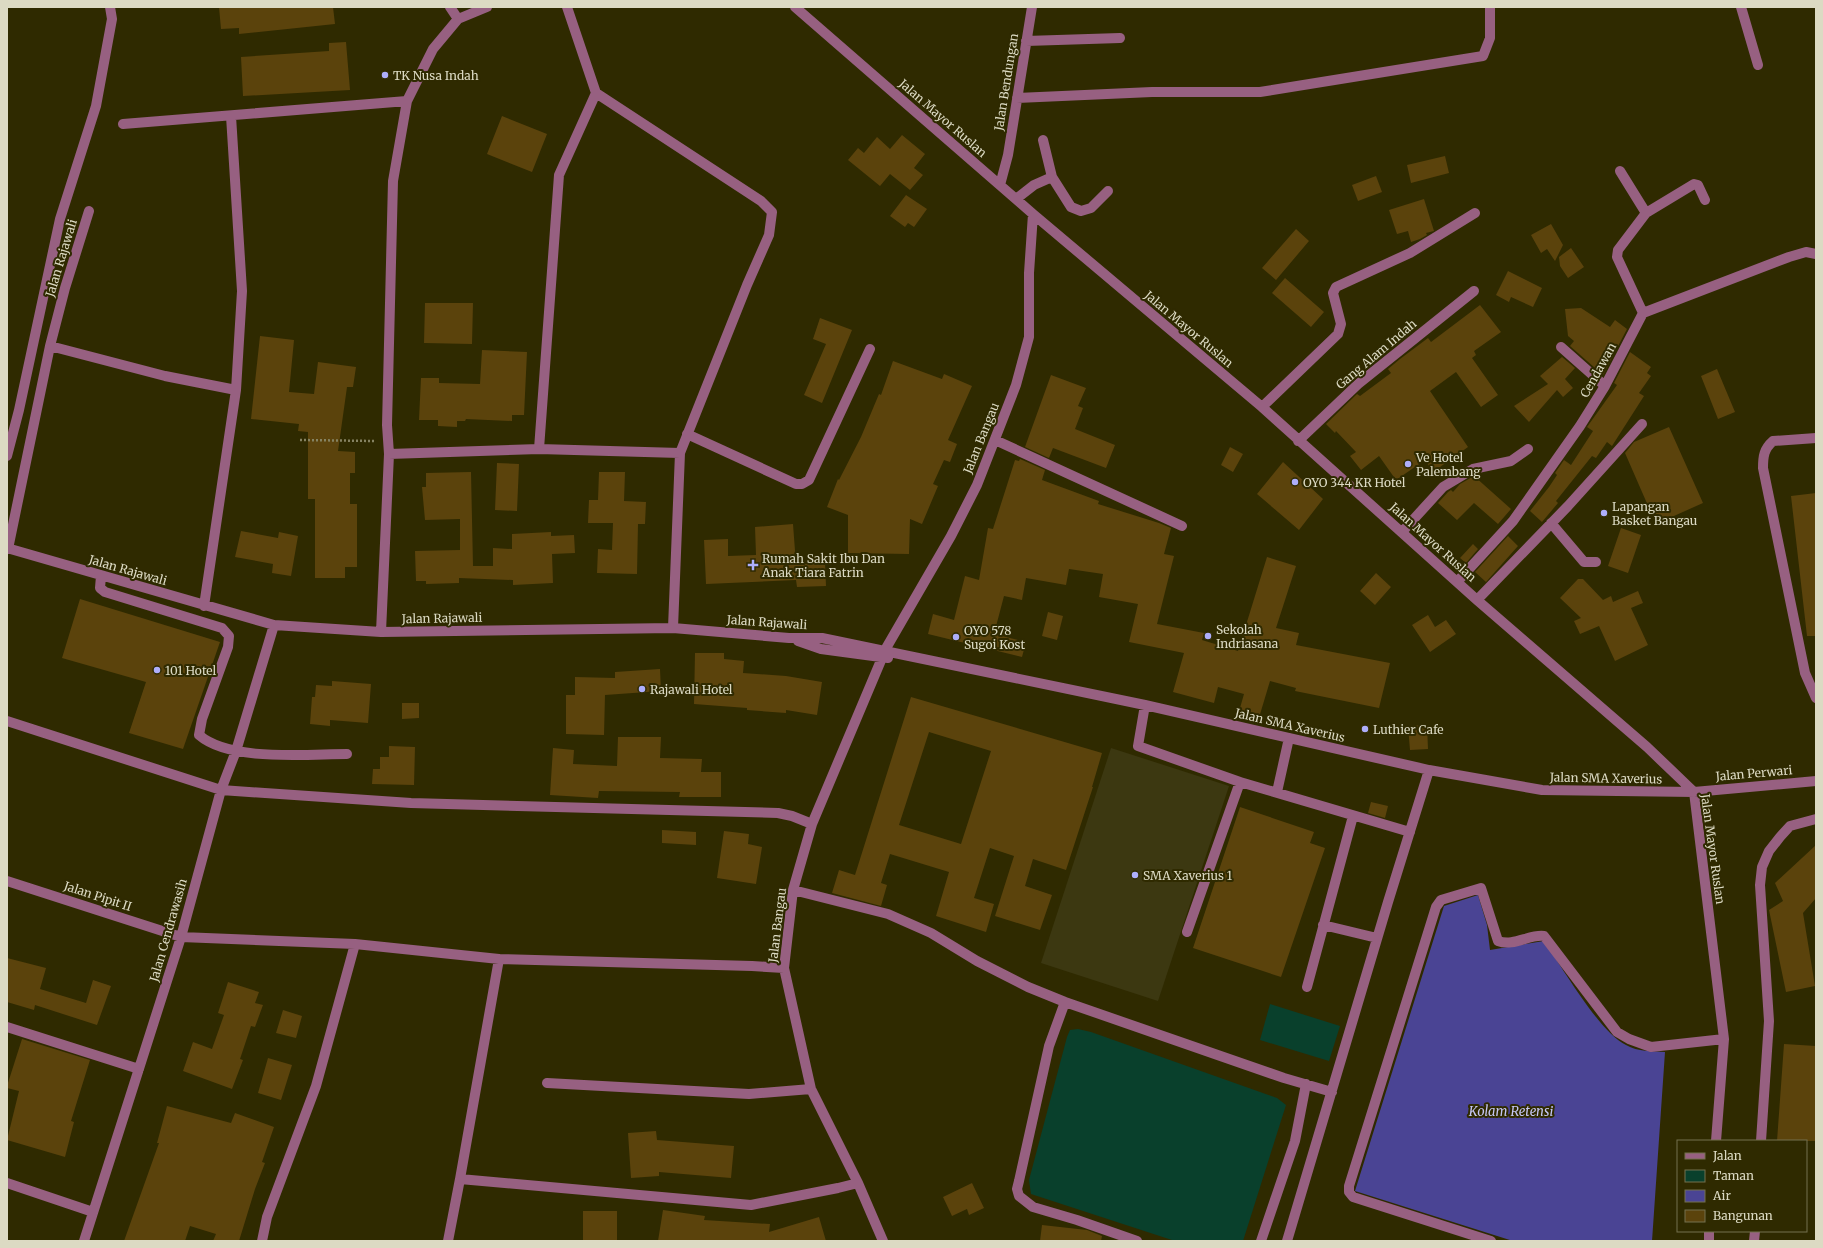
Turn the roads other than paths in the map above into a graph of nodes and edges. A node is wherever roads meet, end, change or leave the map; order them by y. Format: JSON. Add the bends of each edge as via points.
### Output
{"nodes":[{"id":1,"x":110,"y":7,"type":"edge"},
{"id":2,"x":450,"y":7,"type":"edge"},
{"id":3,"x":487,"y":7,"type":"edge"},
{"id":4,"x":567,"y":7,"type":"edge"},
{"id":5,"x":795,"y":7,"type":"edge"},
{"id":6,"x":1032,"y":7,"type":"edge"},
{"id":7,"x":1490,"y":7,"type":"edge"},
{"id":8,"x":1741,"y":7,"type":"edge"},
{"id":9,"x":458,"y":19,"type":"junction"},
{"id":10,"x":1120,"y":38,"type":"dead end"},
{"id":11,"x":1026,"y":41,"type":"junction"},
{"id":12,"x":1758,"y":66,"type":"dead end"},
{"id":13,"x":596,"y":93,"type":"junction"},
{"id":14,"x":1017,"y":98,"type":"junction"},
{"id":15,"x":407,"y":101,"type":"junction"},
{"id":16,"x":231,"y":116,"type":"junction"},
{"id":17,"x":123,"y":124,"type":"dead end"},
{"id":18,"x":1043,"y":140,"type":"dead end"},
{"id":19,"x":1620,"y":171,"type":"dead end"},
{"id":20,"x":1052,"y":177,"type":"junction"},
{"id":21,"x":1000,"y":185,"type":"junction"},
{"id":22,"x":1108,"y":191,"type":"dead end"},
{"id":23,"x":1016,"y":199,"type":"junction"},
{"id":24,"x":1705,"y":200,"type":"dead end"},
{"id":25,"x":90,"y":211,"type":"dead end"},
{"id":26,"x":1475,"y":213,"type":"dead end"},
{"id":27,"x":1646,"y":213,"type":"junction"},
{"id":28,"x":1033,"y":214,"type":"junction"},
{"id":29,"x":1816,"y":254,"type":"edge"},
{"id":30,"x":1474,"y":291,"type":"dead end"},
{"id":31,"x":1644,"y":313,"type":"junction"},
{"id":32,"x":50,"y":346,"type":"junction"},
{"id":33,"x":1561,"y":347,"type":"dead end"},
{"id":34,"x":870,"y":349,"type":"dead end"},
{"id":35,"x":1605,"y":386,"type":"junction"},
{"id":36,"x":236,"y":390,"type":"junction"},
{"id":37,"x":1262,"y":407,"type":"junction"},
{"id":38,"x":1642,"y":424,"type":"dead end"},
{"id":39,"x":687,"y":434,"type":"junction"},
{"id":40,"x":1816,"y":438,"type":"edge"},
{"id":41,"x":995,"y":440,"type":"junction"},
{"id":42,"x":1298,"y":441,"type":"junction"},
{"id":43,"x":1528,"y":448,"type":"dead end"},
{"id":44,"x":539,"y":449,"type":"junction"},
{"id":45,"x":680,"y":453,"type":"junction"},
{"id":46,"x":388,"y":454,"type":"junction"},
{"id":47,"x":7,"y":456,"type":"edge"},
{"id":48,"x":1551,"y":523,"type":"junction"},
{"id":49,"x":1182,"y":526,"type":"dead end"},
{"id":50,"x":1402,"y":532,"type":"junction"},
{"id":51,"x":8,"y":548,"type":"edge"},
{"id":52,"x":1596,"y":562,"type":"dead end"},
{"id":53,"x":101,"y":576,"type":"junction"},
{"id":54,"x":1457,"y":582,"type":"junction"},
{"id":55,"x":1477,"y":600,"type":"junction"},
{"id":56,"x":204,"y":606,"type":"junction"},
{"id":57,"x":274,"y":625,"type":"junction"},
{"id":58,"x":672,"y":628,"type":"junction"},
{"id":59,"x":381,"y":632,"type":"junction"},
{"id":60,"x":884,"y":654,"type":"junction"},
{"id":61,"x":1816,"y":698,"type":"edge"},
{"id":62,"x":1144,"y":705,"type":"junction"},
{"id":63,"x":7,"y":721,"type":"edge"},
{"id":64,"x":1289,"y":738,"type":"junction"},
{"id":65,"x":236,"y":752,"type":"junction"},
{"id":66,"x":347,"y":754,"type":"dead end"},
{"id":67,"x":1429,"y":770,"type":"junction"},
{"id":68,"x":1816,"y":781,"type":"edge"},
{"id":69,"x":1240,"y":782,"type":"junction"},
{"id":70,"x":221,"y":790,"type":"junction"},
{"id":71,"x":1277,"y":792,"type":"junction"},
{"id":72,"x":1694,"y":792,"type":"junction"},
{"id":73,"x":1353,"y":816,"type":"junction"},
{"id":74,"x":1816,"y":819,"type":"edge"},
{"id":75,"x":812,"y":824,"type":"junction"},
{"id":76,"x":1410,"y":832,"type":"junction"},
{"id":77,"x":7,"y":881,"type":"edge"},
{"id":78,"x":793,"y":890,"type":"junction"},
{"id":79,"x":1323,"y":925,"type":"junction"},
{"id":80,"x":1187,"y":932,"type":"dead end"},
{"id":81,"x":181,"y":937,"type":"junction"},
{"id":82,"x":1377,"y":938,"type":"junction"},
{"id":83,"x":355,"y":944,"type":"junction"},
{"id":84,"x":499,"y":959,"type":"junction"},
{"id":85,"x":784,"y":968,"type":"junction"},
{"id":86,"x":1306,"y":987,"type":"dead end"},
{"id":87,"x":1065,"y":1002,"type":"junction"},
{"id":88,"x":7,"y":1026,"type":"edge"},
{"id":89,"x":1724,"y":1039,"type":"junction"},
{"id":90,"x":138,"y":1069,"type":"junction"},
{"id":91,"x":547,"y":1083,"type":"dead end"},
{"id":92,"x":1306,"y":1084,"type":"junction"},
{"id":93,"x":811,"y":1088,"type":"junction"},
{"id":94,"x":1332,"y":1092,"type":"junction"},
{"id":95,"x":1716,"y":1140,"type":"edge"},
{"id":96,"x":1761,"y":1140,"type":"edge"},
{"id":97,"x":460,"y":1179,"type":"junction"},
{"id":98,"x":858,"y":1182,"type":"junction"},
{"id":99,"x":7,"y":1183,"type":"edge"},
{"id":100,"x":93,"y":1212,"type":"junction"},
{"id":101,"x":84,"y":1241,"type":"edge"},
{"id":102,"x":262,"y":1241,"type":"edge"},
{"id":103,"x":448,"y":1241,"type":"edge"},
{"id":104,"x":883,"y":1241,"type":"edge"},
{"id":105,"x":1137,"y":1241,"type":"edge"},
{"id":106,"x":1261,"y":1241,"type":"edge"},
{"id":107,"x":1287,"y":1241,"type":"edge"},
{"id":108,"x":1491,"y":1241,"type":"edge"}],
"edges":[{"from":1,"to":47,"type":"street","via":[[112,19],[96,106],[60,219]]},
{"from":2,"to":9,"type":"street"},
{"from":3,"to":9,"type":"street"},
{"from":4,"to":13,"type":"street"},
{"from":5,"to":21,"type":"street","name":"Jalan Mayor Ruslan"},
{"from":6,"to":11,"type":"street","name":"Jalan Bendungan"},
{"from":7,"to":14,"type":"street","via":[[1490,38],[1483,56],[1260,92],[1152,92]]},
{"from":8,"to":12,"type":"street"},
{"from":9,"to":15,"type":"street","via":[[433,49]]},
{"from":10,"to":11,"type":"street"},
{"from":11,"to":14,"type":"street","name":"Jalan Bendungan"},
{"from":13,"to":39,"type":"street","via":[[761,201],[772,212],[769,235]]},
{"from":13,"to":44,"type":"street","via":[[559,175]]},
{"from":14,"to":21,"type":"street","name":"Jalan Bendungan"},
{"from":15,"to":16,"type":"street"},
{"from":15,"to":46,"type":"street","via":[[393,181]]},
{"from":16,"to":17,"type":"street"},
{"from":16,"to":36,"type":"street","via":[[242,291]]},
{"from":18,"to":20,"type":"street"},
{"from":19,"to":27,"type":"street"},
{"from":20,"to":22,"type":"street","via":[[1072,207],[1081,211],[1091,208]]},
{"from":20,"to":23,"type":"street","via":[[1034,185]]},
{"from":21,"to":23,"type":"street","name":"Jalan Mayor Ruslan"},
{"from":23,"to":28,"type":"street","name":"Jalan Mayor Ruslan"},
{"from":24,"to":27,"type":"street","via":[[1698,185],[1694,184]]},
{"from":25,"to":32,"type":"street","name":"Jalan Rajawali","via":[[65,288]]},
{"from":26,"to":37,"type":"street","via":[[1410,253],[1336,288],[1333,293],[1341,324],[1338,334]]},
{"from":27,"to":31,"type":"street","via":[[1618,250],[1617,257]]},
{"from":28,"to":37,"type":"street","name":"Jalan Mayor Ruslan"},
{"from":28,"to":41,"type":"street","name":"Jalan Bangau","via":[[1029,273],[1029,337],[1016,385]]},
{"from":29,"to":31,"type":"street","via":[[1806,252],[1789,257]]},
{"from":30,"to":42,"type":"street","name":"Gang Alam Indah","via":[[1358,384]]},
{"from":31,"to":35,"type":"street","name":"Cendawan"},
{"from":32,"to":36,"type":"street","via":[[165,376]]},
{"from":32,"to":51,"type":"street","name":"Jalan Rajawali"},
{"from":33,"to":35,"type":"street"},
{"from":34,"to":39,"type":"street","via":[[809,480],[802,484],[796,484]]},
{"from":35,"to":54,"type":"street","name":"Cendawan","via":[[1513,521]]},
{"from":36,"to":56,"type":"street"},
{"from":37,"to":42,"type":"street","name":"Jalan Mayor Ruslan"},
{"from":38,"to":48,"type":"street"},
{"from":39,"to":45,"type":"street"},
{"from":40,"to":61,"type":"street","via":[[1773,441],[1765,451],[1763,460],[1805,673]]},
{"from":41,"to":49,"type":"street"},
{"from":41,"to":60,"type":"street","name":"Jalan Bangau","via":[[977,485],[951,536]]},
{"from":42,"to":50,"type":"street","name":"Jalan Mayor Ruslan"},
{"from":43,"to":50,"type":"street","via":[[1511,461],[1473,469],[1443,487]]},
{"from":44,"to":45,"type":"street"},
{"from":44,"to":46,"type":"street"},
{"from":45,"to":58,"type":"street"},
{"from":46,"to":59,"type":"street"},
{"from":48,"to":52,"type":"street","via":[[1584,562]]},
{"from":48,"to":55,"type":"street"},
{"from":50,"to":54,"type":"street","name":"Jalan Mayor Ruslan"},
{"from":51,"to":53,"type":"street","name":"Jalan Rajawali"},
{"from":53,"to":56,"type":"street","name":"Jalan Rajawali"},
{"from":53,"to":65,"type":"street","via":[[100,588],[105,592],[222,628],[229,636],[228,647],[199,735],[207,742]]},
{"from":54,"to":55,"type":"street","name":"Jalan Mayor Ruslan"},
{"from":55,"to":72,"type":"street","name":"Jalan Mayor Ruslan","via":[[1648,747]]},
{"from":56,"to":57,"type":"street","name":"Jalan Rajawali"},
{"from":57,"to":59,"type":"street","name":"Jalan Rajawali"},
{"from":57,"to":65,"type":"street","name":"Jalan Cendrawasih"},
{"from":58,"to":59,"type":"street","name":"Jalan Rajawali"},
{"from":58,"to":60,"type":"street","name":"Jalan Rajawali","via":[[789,638],[820,649]]},
{"from":60,"to":62,"type":"street","name":"Jalan SMA Xaverius","via":[[910,656]]},
{"from":60,"to":75,"type":"street","name":"Jalan Bangau"},
{"from":62,"to":64,"type":"street","name":"Jalan SMA Xaverius"},
{"from":62,"to":69,"type":"street","via":[[1138,746]]},
{"from":63,"to":70,"type":"street"},
{"from":64,"to":67,"type":"street","name":"Jalan SMA Xaverius"},
{"from":64,"to":71,"type":"street"},
{"from":65,"to":66,"type":"street"},
{"from":65,"to":70,"type":"street","name":"Jalan Cendrawasih"},
{"from":67,"to":72,"type":"street","name":"Jalan SMA Xaverius","via":[[1542,790]]},
{"from":67,"to":76,"type":"street"},
{"from":68,"to":72,"type":"street","name":"Jalan Perwari"},
{"from":69,"to":71,"type":"street"},
{"from":69,"to":80,"type":"street"},
{"from":70,"to":75,"type":"street","via":[[412,803],[778,813]]},
{"from":70,"to":81,"type":"street","name":"Jalan Cendrawasih"},
{"from":71,"to":73,"type":"street"},
{"from":72,"to":89,"type":"street","name":"Jalan Mayor Ruslan"},
{"from":73,"to":76,"type":"street"},
{"from":73,"to":79,"type":"street"},
{"from":74,"to":96,"type":"street","via":[[1790,826],[1769,850],[1762,867],[1760,885],[1769,1021]]},
{"from":75,"to":78,"type":"street","name":"Jalan Bangau"},
{"from":76,"to":82,"type":"street"},
{"from":77,"to":81,"type":"street","name":"Jalan Pipit II"},
{"from":78,"to":85,"type":"street","name":"Jalan Bangau"},
{"from":78,"to":87,"type":"street","via":[[888,914],[931,933],[977,961],[1028,987]]},
{"from":79,"to":82,"type":"street"},
{"from":79,"to":86,"type":"street"},
{"from":81,"to":83,"type":"street","name":"Jalan Pipit II"},
{"from":81,"to":90,"type":"street","name":"Jalan Cendrawasih"},
{"from":82,"to":94,"type":"street"},
{"from":83,"to":84,"type":"street","name":"Jalan Pipit II"},
{"from":83,"to":102,"type":"street","via":[[316,1086],[267,1217]]},
{"from":84,"to":85,"type":"street","name":"Jalan Pipit II"},
{"from":84,"to":97,"type":"street"},
{"from":85,"to":93,"type":"street","name":"Jalan Bangau"},
{"from":87,"to":92,"type":"street"},
{"from":87,"to":105,"type":"street","via":[[1049,1046],[1019,1181],[1019,1196],[1033,1207]]},
{"from":88,"to":90,"type":"street"},
{"from":89,"to":95,"type":"street","name":"Jalan Mayor Ruslan"},
{"from":89,"to":108,"type":"street","via":[[1651,1047],[1629,1039],[1617,1032],[1544,936],[1513,942],[1498,941],[1480,888],[1441,900],[1436,907],[1349,1192],[1353,1197]]},
{"from":90,"to":100,"type":"street","name":"Jalan Cendrawasih"},
{"from":91,"to":93,"type":"street","via":[[749,1094]]},
{"from":92,"to":94,"type":"street"},
{"from":92,"to":106,"type":"street","via":[[1295,1141]]},
{"from":93,"to":98,"type":"street","name":"Jalan Bangau"},
{"from":94,"to":107,"type":"street"},
{"from":97,"to":98,"type":"street","via":[[751,1206]]},
{"from":97,"to":103,"type":"street"},
{"from":98,"to":104,"type":"street","name":"Jalan Bangau"},
{"from":99,"to":100,"type":"street"},
{"from":100,"to":101,"type":"street","name":"Jalan Cendrawasih"}]}
